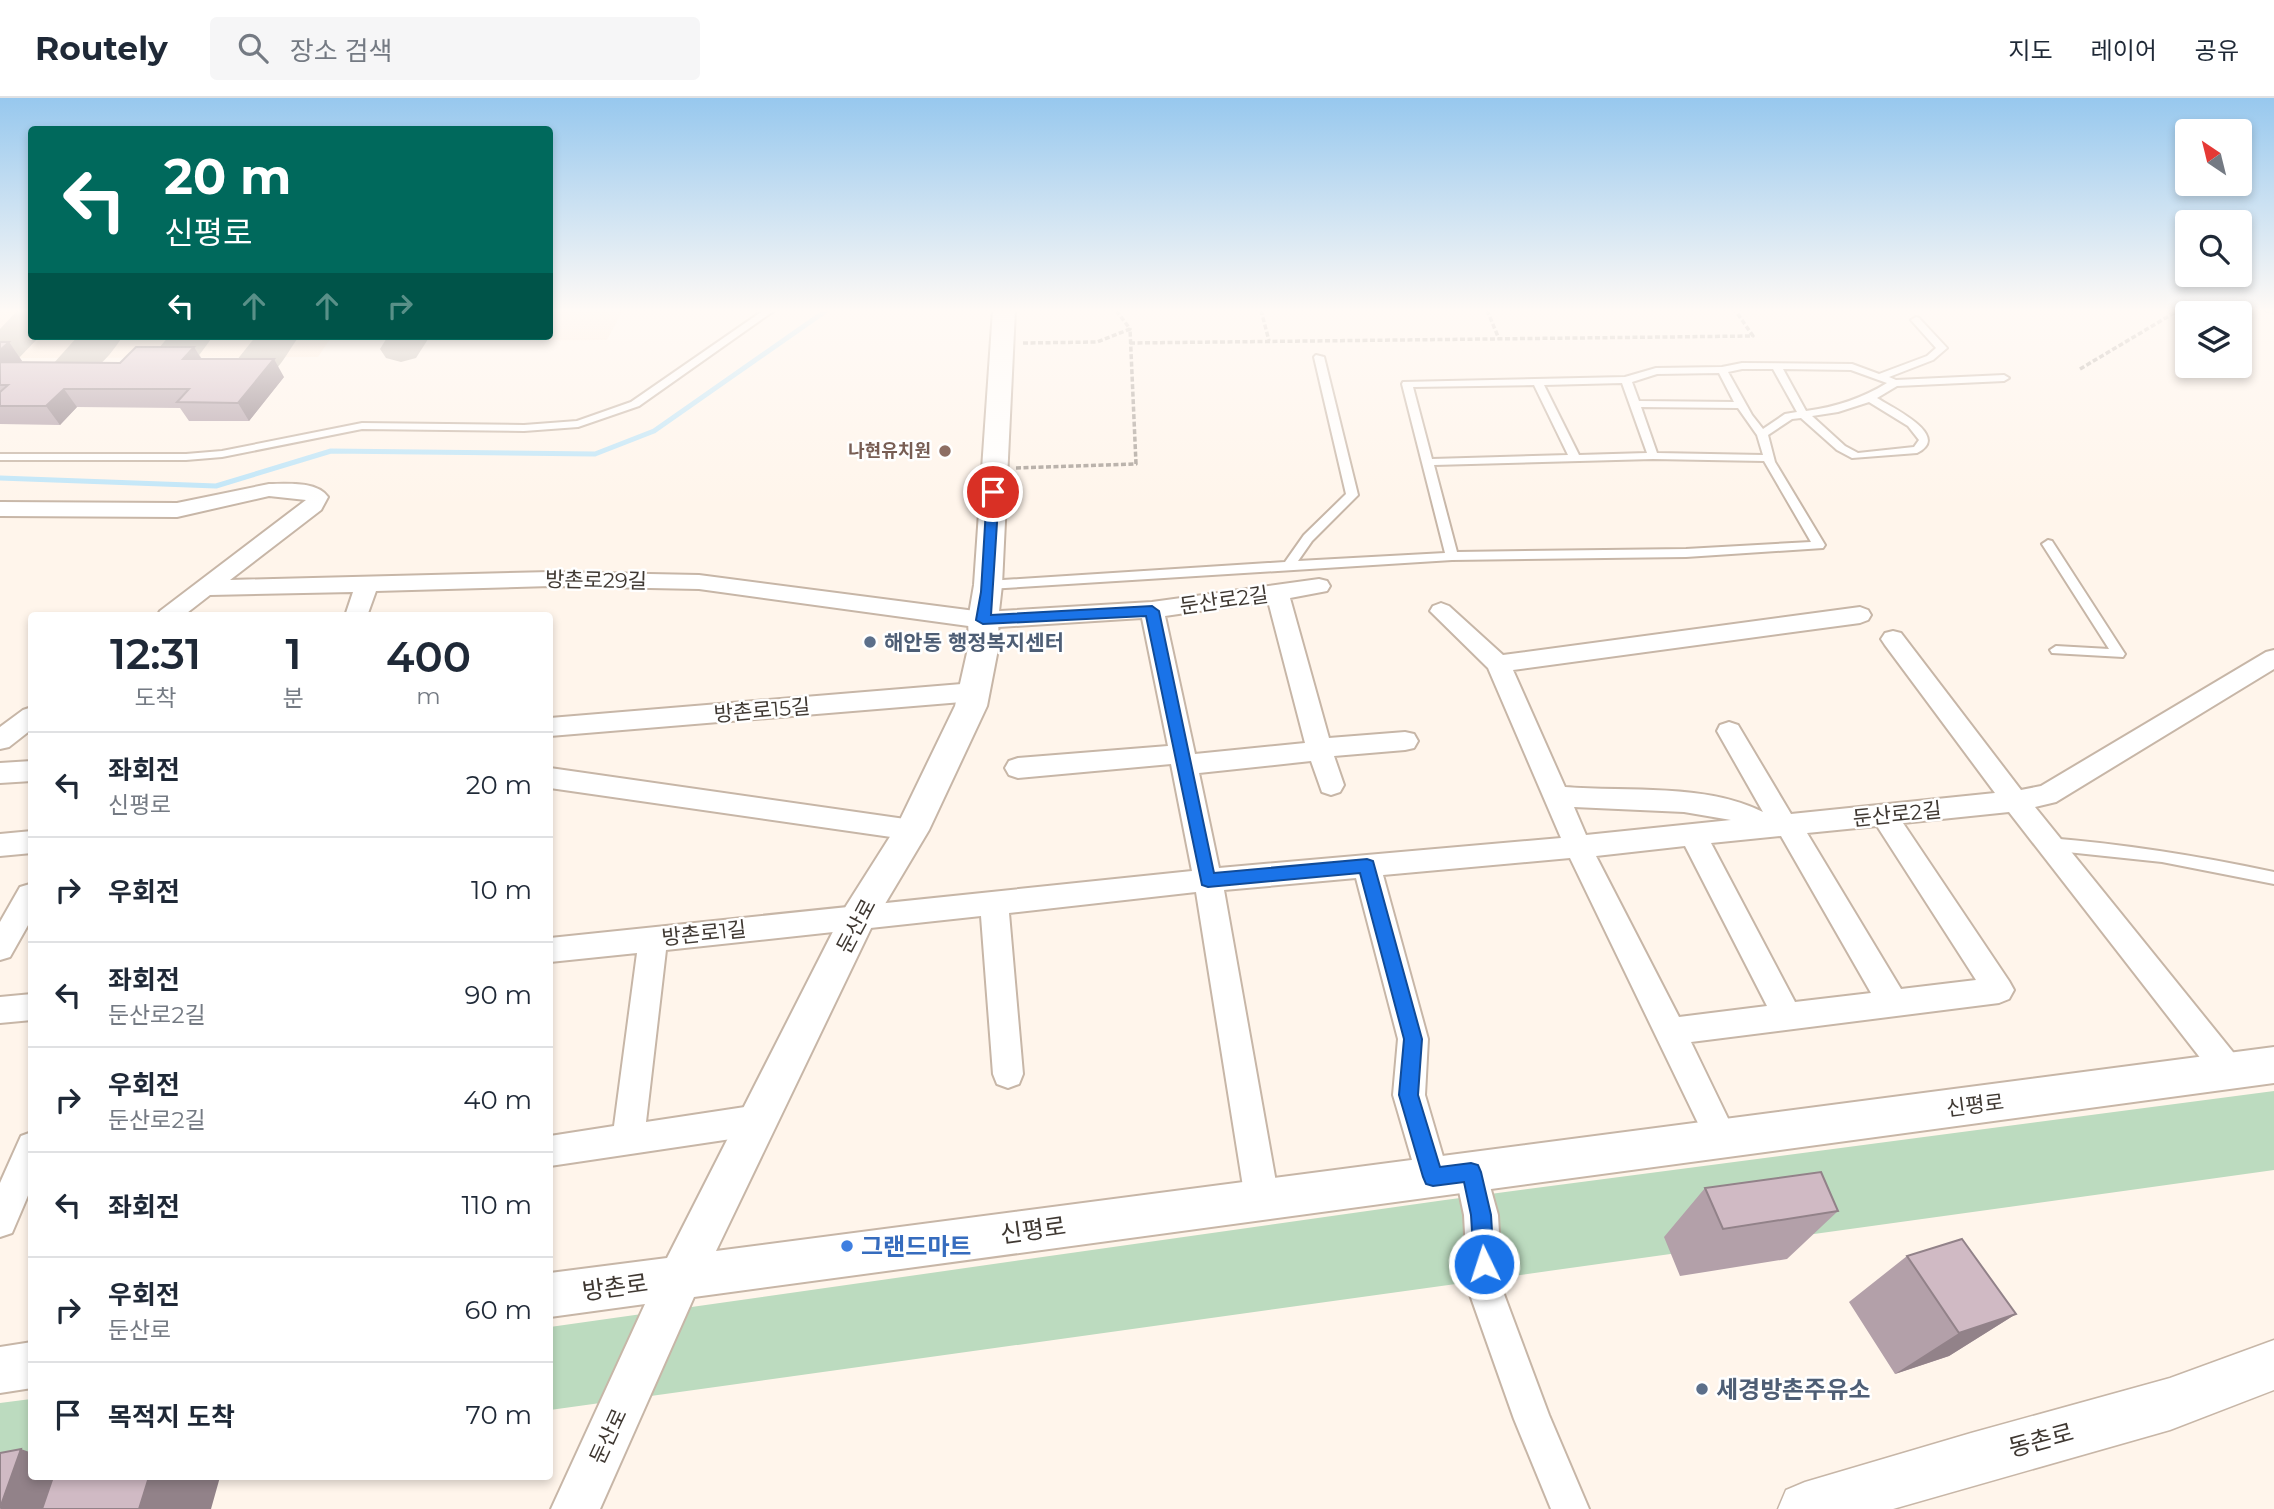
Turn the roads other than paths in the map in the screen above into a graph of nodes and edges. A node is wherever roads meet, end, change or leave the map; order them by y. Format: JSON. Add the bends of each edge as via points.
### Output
{"nodes":[{"id":1,"x":675,"y":376,"type":"edge"},
{"id":2,"x":1000,"y":376,"type":"edge"},
{"id":3,"x":1324,"y":376,"type":"edge"},
{"id":4,"x":1640,"y":376,"type":"edge"},
{"id":5,"x":1725,"y":376,"type":"edge"},
{"id":6,"x":1782,"y":376,"type":"edge"},
{"id":7,"x":1877,"y":376,"type":"edge"},
{"id":8,"x":1883,"y":376,"type":"edge"},
{"id":9,"x":1880,"y":377,"type":"junction"},
{"id":10,"x":2004,"y":378,"type":"dead end"},
{"id":11,"x":1626,"y":380,"type":"junction"},
{"id":12,"x":1538,"y":382,"type":"junction"},
{"id":13,"x":1895,"y":383,"type":"junction"},
{"id":14,"x":1870,"y":398,"type":"junction"},
{"id":15,"x":1634,"y":404,"type":"junction"},
{"id":16,"x":1741,"y":405,"type":"junction"},
{"id":17,"x":1803,"y":414,"type":"junction"},
{"id":18,"x":1762,"y":434,"type":"junction"},
{"id":19,"x":1653,"y":456,"type":"junction"},
{"id":20,"x":0,"y":457,"type":"edge"},
{"id":21,"x":1575,"y":458,"type":"junction"},
{"id":22,"x":1768,"y":458,"type":"junction"},
{"id":23,"x":1427,"y":462,"type":"junction"},
{"id":24,"x":0,"y":509,"type":"edge"},
{"id":25,"x":2048,"y":544,"type":"dead end"},
{"id":26,"x":1452,"y":556,"type":"junction"},
{"id":27,"x":1289,"y":565,"type":"junction"},
{"id":28,"x":367,"y":583,"type":"junction"},
{"id":29,"x":1319,"y":586,"type":"dead end"},
{"id":30,"x":207,"y":587,"type":"junction"},
{"id":31,"x":1277,"y":593,"type":"junction"},
{"id":32,"x":985,"y":602,"type":"junction"},
{"id":33,"x":1152,"y":611,"type":"junction"},
{"id":34,"x":1441,"y":611,"type":"dead end"},
{"id":35,"x":173,"y":612,"type":"edge"},
{"id":36,"x":357,"y":612,"type":"edge"},
{"id":37,"x":1860,"y":615,"type":"dead end"},
{"id":38,"x":1893,"y":639,"type":"dead end"},
{"id":39,"x":2056,"y":650,"type":"dead end"},
{"id":40,"x":2274,"y":657,"type":"edge"},
{"id":41,"x":1498,"y":664,"type":"junction"},
{"id":42,"x":974,"y":692,"type":"junction"},
{"id":43,"x":28,"y":719,"type":"edge"},
{"id":44,"x":553,"y":727,"type":"edge"},
{"id":45,"x":1729,"y":731,"type":"dead end"},
{"id":46,"x":2,"y":737,"type":"edge"},
{"id":47,"x":1405,"y":741,"type":"dead end"},
{"id":48,"x":1319,"y":749,"type":"junction"},
{"id":49,"x":1183,"y":760,"type":"junction"},
{"id":50,"x":1018,"y":768,"type":"dead end"},
{"id":51,"x":28,"y":771,"type":"edge"},
{"id":52,"x":0,"y":773,"type":"edge"},
{"id":53,"x":553,"y":778,"type":"edge"},
{"id":54,"x":1331,"y":786,"type":"dead end"},
{"id":55,"x":1555,"y":796,"type":"junction"},
{"id":56,"x":2015,"y":801,"type":"junction"},
{"id":57,"x":1884,"y":815,"type":"junction"},
{"id":58,"x":1779,"y":826,"type":"junction"},
{"id":59,"x":912,"y":830,"type":"junction"},
{"id":60,"x":1693,"y":835,"type":"junction"},
{"id":61,"x":28,"y":842,"type":"edge"},
{"id":62,"x":2048,"y":844,"type":"junction"},
{"id":63,"x":0,"y":845,"type":"edge"},
{"id":64,"x":1578,"y":847,"type":"junction"},
{"id":65,"x":1367,"y":866,"type":"junction"},
{"id":66,"x":2274,"y":878,"type":"edge"},
{"id":67,"x":1208,"y":880,"type":"junction"},
{"id":68,"x":28,"y":899,"type":"edge"},
{"id":69,"x":994,"y":902,"type":"junction"},
{"id":70,"x":859,"y":916,"type":"junction"},
{"id":71,"x":653,"y":939,"type":"junction"},
{"id":72,"x":0,"y":948,"type":"edge"},
{"id":73,"x":553,"y":950,"type":"edge"},
{"id":74,"x":1893,"y":1003,"type":"junction"},
{"id":75,"x":28,"y":1007,"type":"edge"},
{"id":76,"x":0,"y":1010,"type":"edge"},
{"id":77,"x":1787,"y":1016,"type":"junction"},
{"id":78,"x":1671,"y":1031,"type":"junction"},
{"id":79,"x":2274,"y":1065,"type":"edge"},
{"id":80,"x":2230,"y":1072,"type":"junction"},
{"id":81,"x":1008,"y":1074,"type":"dead end"},
{"id":82,"x":758,"y":1121,"type":"junction"},
{"id":83,"x":1721,"y":1137,"type":"junction"},
{"id":84,"x":628,"y":1139,"type":"junction"},
{"id":85,"x":553,"y":1150,"type":"edge"},
{"id":86,"x":28,"y":1154,"type":"edge"},
{"id":87,"x":1452,"y":1174,"type":"junction"},
{"id":88,"x":8,"y":1187,"type":"edge"},
{"id":89,"x":1262,"y":1199,"type":"junction"},
{"id":90,"x":0,"y":1222,"type":"edge"},
{"id":91,"x":680,"y":1278,"type":"junction"},
{"id":92,"x":553,"y":1296,"type":"edge"},
{"id":93,"x":2274,"y":1365,"type":"edge"},
{"id":94,"x":28,"y":1366,"type":"edge"},
{"id":95,"x":0,"y":1370,"type":"edge"},
{"id":96,"x":575,"y":1509,"type":"edge"},
{"id":97,"x":1570,"y":1509,"type":"edge"},
{"id":98,"x":1805,"y":1509,"type":"edge"}],
"edges":[{"from":1,"to":20,"type":"lane","via":[[635,404],[578,424],[362,426],[186,457]]},
{"from":2,"to":32,"type":"street","name":"둔산로"},
{"from":3,"to":27,"type":"lane","via":[[1352,495],[1308,538]]},
{"from":4,"to":11,"type":"lane"},
{"from":5,"to":16,"type":"lane"},
{"from":6,"to":17,"type":"lane"},
{"from":7,"to":9,"type":"lane"},
{"from":8,"to":9,"type":"lane"},
{"from":9,"to":13,"type":"lane"},
{"from":10,"to":13,"type":"lane"},
{"from":11,"to":12,"type":"lane"},
{"from":11,"to":15,"type":"lane"},
{"from":12,"to":21,"type":"lane"},
{"from":12,"to":23,"type":"lane","via":[[1407,384]]},
{"from":13,"to":14,"type":"lane"},
{"from":14,"to":17,"type":"lane"},
{"from":14,"to":17,"type":"lane","via":[[1912,424],[1924,440],[1917,450],[1856,456]]},
{"from":15,"to":16,"type":"lane"},
{"from":15,"to":19,"type":"lane"},
{"from":16,"to":18,"type":"lane"},
{"from":17,"to":18,"type":"lane","via":[[1789,416]]},
{"from":18,"to":22,"type":"lane"},
{"from":19,"to":21,"type":"lane"},
{"from":19,"to":22,"type":"lane"},
{"from":21,"to":23,"type":"lane"},
{"from":22,"to":26,"type":"lane","via":[[1819,545],[1686,553]]},
{"from":23,"to":26,"type":"lane"},
{"from":24,"to":30,"type":"street","via":[[177,510],[269,490],[302,491],[318,497],[314,505]]},
{"from":25,"to":39,"type":"lane","via":[[2119,654]]},
{"from":26,"to":27,"type":"lane"},
{"from":27,"to":32,"type":"lane"},
{"from":28,"to":30,"type":"street","name":"방촌로29길"},
{"from":28,"to":32,"type":"street","name":"방촌로29길","via":[[699,582]]},
{"from":28,"to":36,"type":"street"},
{"from":29,"to":31,"type":"street","name":"둔산로2길"},
{"from":30,"to":35,"type":"street"},
{"from":31,"to":33,"type":"street","name":"둔산로2길"},
{"from":31,"to":48,"type":"street"},
{"from":32,"to":33,"type":"street","name":"방촌로29길"},
{"from":32,"to":42,"type":"street","name":"둔산로","via":[[984,644]]},
{"from":33,"to":49,"type":"street","name":"둔산로2길"},
{"from":34,"to":41,"type":"street"},
{"from":37,"to":41,"type":"street"},
{"from":38,"to":56,"type":"street"},
{"from":40,"to":56,"type":"street","name":"둔산로2길","via":[[2048,795]]},
{"from":41,"to":55,"type":"street"},
{"from":42,"to":44,"type":"street","name":"방촌로15길"},
{"from":42,"to":59,"type":"street","name":"둔산로"},
{"from":43,"to":46,"type":"street"},
{"from":45,"to":58,"type":"street"},
{"from":47,"to":48,"type":"street"},
{"from":48,"to":49,"type":"street"},
{"from":48,"to":54,"type":"street"},
{"from":49,"to":50,"type":"street"},
{"from":49,"to":67,"type":"street","name":"둔산로2길"},
{"from":51,"to":52,"type":"street"},
{"from":53,"to":59,"type":"street"},
{"from":55,"to":58,"type":"street","via":[[1684,800],[1746,813]]},
{"from":55,"to":64,"type":"street"},
{"from":56,"to":57,"type":"street","name":"둔산로2길"},
{"from":56,"to":62,"type":"street"},
{"from":57,"to":58,"type":"street","name":"둔산로2길"},
{"from":57,"to":74,"type":"street","via":[[1999,990]]},
{"from":58,"to":60,"type":"street","name":"둔산로2길"},
{"from":58,"to":74,"type":"street"},
{"from":59,"to":70,"type":"street","name":"둔산로"},
{"from":60,"to":64,"type":"street","name":"둔산로2길"},
{"from":60,"to":77,"type":"street"},
{"from":61,"to":63,"type":"street"},
{"from":62,"to":66,"type":"lane","via":[[2194,860]]},
{"from":62,"to":80,"type":"street"},
{"from":64,"to":65,"type":"street","name":"둔산로2길"},
{"from":64,"to":78,"type":"street"},
{"from":65,"to":67,"type":"street","name":"둔산로2길"},
{"from":65,"to":87,"type":"street","via":[[1413,1039],[1409,1095]]},
{"from":67,"to":69,"type":"street","name":"둔산로2길"},
{"from":67,"to":89,"type":"street","name":"둔산로2길"},
{"from":68,"to":72,"type":"street"},
{"from":69,"to":70,"type":"street","name":"둔산로2길"},
{"from":69,"to":81,"type":"street"},
{"from":70,"to":71,"type":"street","name":"방촌로1길"},
{"from":70,"to":82,"type":"street","name":"둔산로"},
{"from":71,"to":73,"type":"street","name":"방촌로1길"},
{"from":71,"to":84,"type":"street"},
{"from":74,"to":77,"type":"street"},
{"from":75,"to":76,"type":"street"},
{"from":77,"to":78,"type":"street"},
{"from":78,"to":83,"type":"street"},
{"from":79,"to":80,"type":"street","name":"신평로"},
{"from":80,"to":83,"type":"street","name":"신평로"},
{"from":82,"to":84,"type":"street"},
{"from":82,"to":91,"type":"street","name":"둔산로"},
{"from":83,"to":87,"type":"street","name":"신평로"},
{"from":84,"to":85,"type":"street"},
{"from":86,"to":88,"type":"street"},
{"from":87,"to":89,"type":"street","name":"신평로"},
{"from":87,"to":97,"type":"street","via":[[1481,1215],[1485,1289]]},
{"from":88,"to":90,"type":"street"},
{"from":89,"to":91,"type":"street","name":"신평로"},
{"from":91,"to":92,"type":"street","name":"방촌로"},
{"from":91,"to":96,"type":"street","name":"둔산로"},
{"from":93,"to":98,"type":"main road","name":"동촌로","via":[[2170,1404]]},
{"from":94,"to":95,"type":"street"}]}
